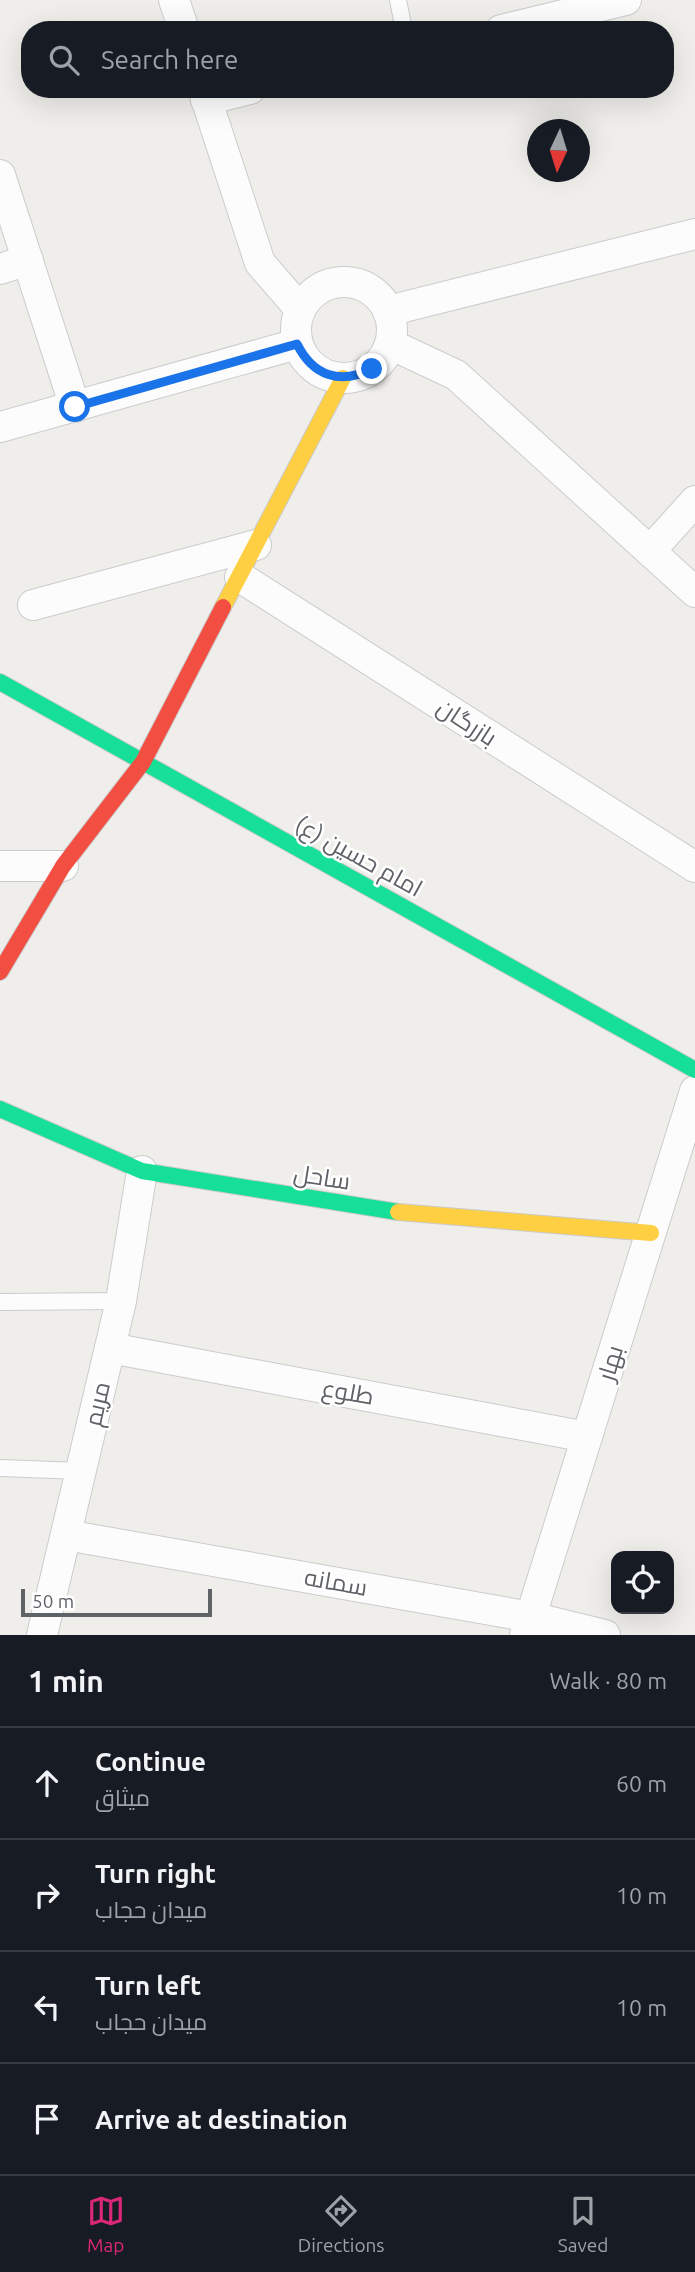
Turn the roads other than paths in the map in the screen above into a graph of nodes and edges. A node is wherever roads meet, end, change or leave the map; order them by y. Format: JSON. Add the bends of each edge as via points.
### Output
{"nodes":[{"id":1,"x":174,"y":0,"type":"edge"},
{"id":2,"x":398,"y":0,"type":"edge"},
{"id":3,"x":626,"y":0,"type":"edge"},
{"id":4,"x":181,"y":21,"type":"edge"},
{"id":5,"x":402,"y":21,"type":"edge"},
{"id":6,"x":538,"y":21,"type":"edge"},
{"id":7,"x":205,"y":98,"type":"edge"},
{"id":8,"x":0,"y":174,"type":"edge"},
{"id":9,"x":695,"y":234,"type":"edge"},
{"id":10,"x":14,"y":264,"type":"edge"},
{"id":11,"x":300,"y":309,"type":"junction"},
{"id":12,"x":388,"y":311,"type":"junction"},
{"id":13,"x":297,"y":344,"type":"junction"},
{"id":14,"x":390,"y":344,"type":"junction"},
{"id":15,"x":343,"y":378,"type":"junction"},
{"id":16,"x":75,"y":407,"type":"junction"},
{"id":17,"x":0,"y":426,"type":"edge"},
{"id":18,"x":695,"y":501,"type":"edge"},
{"id":19,"x":256,"y":545,"type":"junction"},
{"id":20,"x":650,"y":551,"type":"junction"},
{"id":21,"x":240,"y":577,"type":"junction"},
{"id":22,"x":695,"y":592,"type":"edge"},
{"id":23,"x":33,"y":605,"type":"dead end"},
{"id":24,"x":0,"y":682,"type":"edge"},
{"id":25,"x":143,"y":762,"type":"junction"},
{"id":26,"x":0,"y":866,"type":"edge"},
{"id":27,"x":63,"y":866,"type":"junction"},
{"id":28,"x":695,"y":867,"type":"edge"},
{"id":29,"x":0,"y":972,"type":"edge"},
{"id":30,"x":695,"y":1070,"type":"edge"},
{"id":31,"x":695,"y":1091,"type":"edge"},
{"id":32,"x":0,"y":1109,"type":"edge"},
{"id":33,"x":142,"y":1171,"type":"junction"},
{"id":34,"x":651,"y":1233,"type":"junction"},
{"id":35,"x":0,"y":1301,"type":"edge"},
{"id":36,"x":121,"y":1301,"type":"junction"},
{"id":37,"x":110,"y":1348,"type":"junction"},
{"id":38,"x":587,"y":1437,"type":"junction"},
{"id":39,"x":0,"y":1468,"type":"edge"},
{"id":40,"x":81,"y":1471,"type":"junction"},
{"id":41,"x":66,"y":1535,"type":"junction"},
{"id":42,"x":528,"y":1626,"type":"edge"},
{"id":43,"x":42,"y":1635,"type":"edge"},
{"id":44,"x":605,"y":1635,"type":"edge"}],
"edges":[{"from":1,"to":4,"type":"street"},
{"from":2,"to":5,"type":"lane"},
{"from":3,"to":6,"type":"street"},
{"from":7,"to":11,"type":"street","via":[[260,263]]},
{"from":8,"to":10,"type":"street"},
{"from":9,"to":12,"type":"street"},
{"from":10,"to":16,"type":"street"},
{"from":11,"to":12,"type":"street","via":[[322,287],[353,282],[380,297]]},
{"from":11,"to":13,"type":"street"},
{"from":12,"to":14,"type":"street"},
{"from":13,"to":15,"type":"street","via":[[314,368]]},
{"from":13,"to":16,"type":"street"},
{"from":14,"to":15,"type":"street","via":[[372,369]]},
{"from":14,"to":20,"type":"street","via":[[456,375]]},
{"from":15,"to":19,"type":"street"},
{"from":16,"to":17,"type":"street"},
{"from":18,"to":20,"type":"street"},
{"from":19,"to":21,"type":"street"},
{"from":19,"to":23,"type":"street"},
{"from":20,"to":22,"type":"street"},
{"from":21,"to":25,"type":"street"},
{"from":21,"to":28,"type":"street","name":"بازرگان"},
{"from":24,"to":25,"type":"street","name":"امام حسین (ع)"},
{"from":25,"to":27,"type":"street"},
{"from":25,"to":30,"type":"street","name":"امام حسین (ع)"},
{"from":26,"to":27,"type":"street"},
{"from":27,"to":29,"type":"street"},
{"from":31,"to":34,"type":"street","name":"بهار"},
{"from":32,"to":33,"type":"street","name":"ساحل"},
{"from":33,"to":34,"type":"street","name":"ساحل","via":[[425,1216]]},
{"from":33,"to":36,"type":"street","name":"مریم"},
{"from":34,"to":38,"type":"street","name":"بهار"},
{"from":35,"to":36,"type":"lane"},
{"from":36,"to":37,"type":"street","name":"مریم"},
{"from":37,"to":38,"type":"street","name":"طلوع"},
{"from":37,"to":40,"type":"street","name":"مریم"},
{"from":38,"to":42,"type":"street","name":"بهار"},
{"from":39,"to":40,"type":"lane"},
{"from":40,"to":41,"type":"street","name":"مریم"},
{"from":41,"to":42,"type":"street","name":"سمانه"},
{"from":41,"to":43,"type":"street","name":"مریم"},
{"from":42,"to":44,"type":"street","name":"سمانه"}]}
